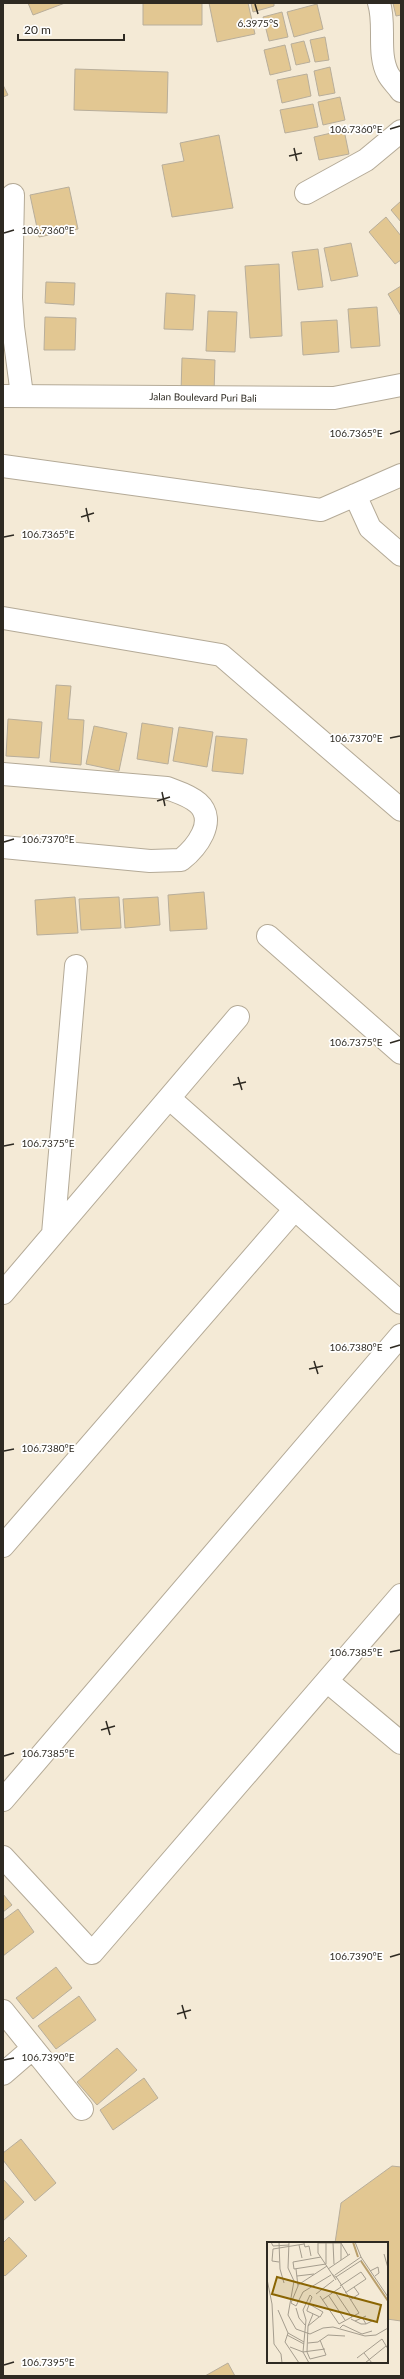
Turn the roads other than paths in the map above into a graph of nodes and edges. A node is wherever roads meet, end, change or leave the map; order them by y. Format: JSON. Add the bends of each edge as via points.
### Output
{"nodes":[{"id":1,"x":379,"y":3,"type":"edge"},
{"id":2,"x":401,"y":91,"type":"edge"},
{"id":3,"x":401,"y":131,"type":"edge"},
{"id":4,"x":306,"y":193,"type":"dead end"},
{"id":5,"x":13,"y":195,"type":"dead end"},
{"id":6,"x":401,"y":384,"type":"edge"},
{"id":7,"x":13,"y":396,"type":"edge"},
{"id":8,"x":3,"y":466,"type":"edge"},
{"id":9,"x":401,"y":475,"type":"edge"},
{"id":10,"x":355,"y":495,"type":"junction"},
{"id":11,"x":401,"y":555,"type":"edge"},
{"id":12,"x":3,"y":618,"type":"edge"},
{"id":13,"x":3,"y":774,"type":"edge"},
{"id":14,"x":401,"y":810,"type":"edge"},
{"id":15,"x":3,"y":847,"type":"edge"},
{"id":16,"x":268,"y":936,"type":"dead end"},
{"id":17,"x":76,"y":966,"type":"dead end"},
{"id":18,"x":238,"y":1017,"type":"dead end"},
{"id":19,"x":401,"y":1054,"type":"edge"},
{"id":20,"x":169,"y":1098,"type":"junction"},
{"id":21,"x":295,"y":1209,"type":"junction"},
{"id":22,"x":54,"y":1234,"type":"junction"},
{"id":23,"x":3,"y":1293,"type":"edge"},
{"id":24,"x":401,"y":1303,"type":"edge"},
{"id":25,"x":401,"y":1335,"type":"edge"},
{"id":26,"x":3,"y":1546,"type":"edge"},
{"id":27,"x":401,"y":1595,"type":"edge"},
{"id":28,"x":327,"y":1681,"type":"junction"},
{"id":29,"x":401,"y":1743,"type":"edge"},
{"id":30,"x":3,"y":1800,"type":"edge"},
{"id":31,"x":3,"y":1857,"type":"edge"},
{"id":32,"x":3,"y":2011,"type":"edge"},
{"id":33,"x":33,"y":2048,"type":"junction"},
{"id":34,"x":3,"y":2074,"type":"edge"},
{"id":35,"x":82,"y":2109,"type":"dead end"}],
"edges":[{"from":1,"to":2,"type":"street","via":[[383,16],[383,49],[387,73]]},
{"from":3,"to":4,"type":"street","via":[[366,160]]},
{"from":5,"to":7,"type":"street"},
{"from":6,"to":7,"type":"street","name":"Jalan Boulevard Puri Bali","via":[[334,398]]},
{"from":8,"to":10,"type":"street","via":[[320,510]]},
{"from":9,"to":10,"type":"street"},
{"from":10,"to":11,"type":"street","via":[[370,528]]},
{"from":12,"to":14,"type":"street","via":[[221,654]]},
{"from":13,"to":15,"type":"street","via":[[167,788],[199,804],[206,825],[199,843],[181,860],[150,861]]},
{"from":16,"to":19,"type":"street"},
{"from":17,"to":22,"type":"street"},
{"from":18,"to":20,"type":"street"},
{"from":20,"to":21,"type":"street"},
{"from":20,"to":22,"type":"street"},
{"from":21,"to":24,"type":"street"},
{"from":21,"to":26,"type":"street"},
{"from":22,"to":23,"type":"street"},
{"from":25,"to":30,"type":"street"},
{"from":27,"to":28,"type":"street"},
{"from":28,"to":29,"type":"street"},
{"from":28,"to":31,"type":"street","via":[[92,1953]]},
{"from":32,"to":33,"type":"street"},
{"from":33,"to":34,"type":"street"},
{"from":33,"to":35,"type":"street"}]}
